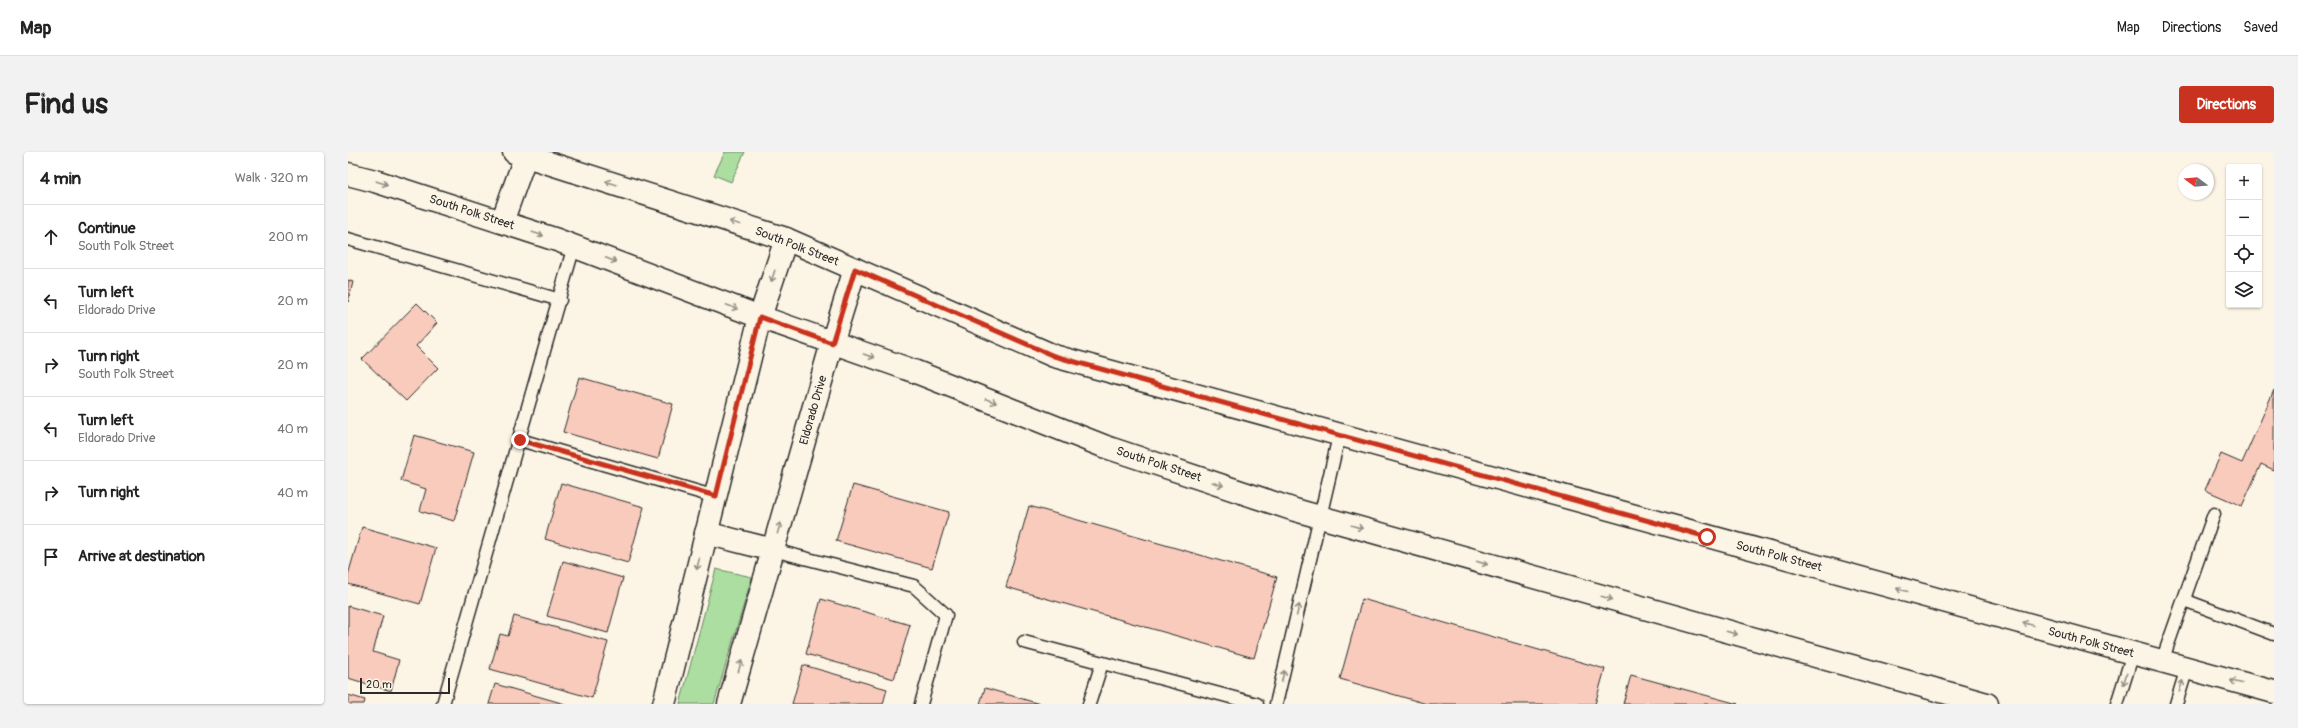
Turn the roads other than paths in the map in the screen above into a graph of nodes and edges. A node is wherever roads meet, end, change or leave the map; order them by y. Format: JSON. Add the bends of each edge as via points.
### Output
{"nodes":[{"id":1,"x":522,"y":153,"type":"edge"},
{"id":2,"x":348,"y":174,"type":"edge"},
{"id":3,"x":502,"y":222,"type":"junction"},
{"id":4,"x":348,"y":239,"type":"edge"},
{"id":5,"x":786,"y":239,"type":"junction"},
{"id":6,"x":574,"y":246,"type":"junction"},
{"id":7,"x":855,"y":269,"type":"junction"},
{"id":8,"x":560,"y":300,"type":"junction"},
{"id":9,"x":760,"y":317,"type":"junction"},
{"id":10,"x":832,"y":343,"type":"junction"},
{"id":11,"x":1339,"y":436,"type":"junction"},
{"id":12,"x":520,"y":440,"type":"junction"},
{"id":13,"x":716,"y":496,"type":"junction"},
{"id":14,"x":2214,"y":514,"type":"dead end"},
{"id":15,"x":1319,"y":517,"type":"junction"},
{"id":16,"x":706,"y":533,"type":"junction"},
{"id":17,"x":773,"y":550,"type":"junction"},
{"id":18,"x":2184,"y":600,"type":"junction"},
{"id":19,"x":2274,"y":634,"type":"edge"},
{"id":20,"x":1024,"y":642,"type":"dead end"},
{"id":21,"x":2133,"y":653,"type":"junction"},
{"id":22,"x":2162,"y":661,"type":"junction"},
{"id":23,"x":1102,"y":663,"type":"junction"},
{"id":24,"x":2186,"y":668,"type":"junction"},
{"id":25,"x":2274,"y":692,"type":"edge"},
{"id":26,"x":443,"y":704,"type":"edge"},
{"id":27,"x":664,"y":704,"type":"edge"},
{"id":28,"x":729,"y":704,"type":"edge"},
{"id":29,"x":921,"y":704,"type":"edge"},
{"id":30,"x":1090,"y":704,"type":"edge"},
{"id":31,"x":1257,"y":704,"type":"edge"},
{"id":32,"x":1276,"y":704,"type":"edge"},
{"id":33,"x":1987,"y":704,"type":"edge"},
{"id":34,"x":2117,"y":704,"type":"edge"},
{"id":35,"x":2176,"y":704,"type":"edge"}],
"edges":[{"from":1,"to":3,"type":"main road"},
{"from":5,"to":1,"type":"main road","name":"South Polk Street","one_way":true},
{"from":2,"to":3,"type":"main road","name":"South Polk Street","one_way":true},
{"from":3,"to":6,"type":"main road","name":"South Polk Street","one_way":true},
{"from":4,"to":8,"type":"lane"},
{"from":5,"to":7,"type":"main road","name":"South Polk Street"},
{"from":5,"to":9,"type":"main road","one_way":true},
{"from":6,"to":8,"type":"lane"},
{"from":6,"to":9,"type":"main road","name":"South Polk Street","one_way":true},
{"from":7,"to":10,"type":"main road","name":"Eldorado Drive"},
{"from":7,"to":11,"type":"main road","name":"South Polk Street","via":[[1054,356]]},
{"from":8,"to":12,"type":"lane"},
{"from":9,"to":10,"type":"main road","name":"South Polk Street"},
{"from":9,"to":13,"type":"main road"},
{"from":10,"to":15,"type":"main road","name":"South Polk Street","one_way":true,"via":[[911,370],[1106,447]]},
{"from":17,"to":10,"type":"main road","name":"Eldorado Drive","one_way":true},
{"from":11,"to":15,"type":"lane"},
{"from":21,"to":11,"type":"main road","name":"South Polk Street","one_way":true},
{"from":12,"to":13,"type":"lane"},
{"from":12,"to":26,"type":"lane"},
{"from":13,"to":16,"type":"main road"},
{"from":14,"to":18,"type":"lane"},
{"from":32,"to":15,"type":"lane","one_way":true},
{"from":15,"to":33,"type":"main road","name":"South Polk Street","one_way":true},
{"from":16,"to":17,"type":"main road"},
{"from":16,"to":27,"type":"main road","one_way":true},
{"from":28,"to":17,"type":"main road","name":"Eldorado Drive","one_way":true},
{"from":17,"to":29,"type":"lane","via":[[914,586],[946,615]]},
{"from":18,"to":19,"type":"lane"},
{"from":18,"to":22,"type":"lane"},
{"from":20,"to":23,"type":"lane"},
{"from":21,"to":22,"type":"main road","name":"South Polk Street"},
{"from":21,"to":34,"type":"lane","one_way":true},
{"from":22,"to":24,"type":"main road","name":"South Polk Street"},
{"from":23,"to":30,"type":"lane"},
{"from":23,"to":31,"type":"lane"},
{"from":25,"to":24,"type":"main road","name":"South Polk Street","one_way":true},
{"from":35,"to":24,"type":"lane","one_way":true}]}
